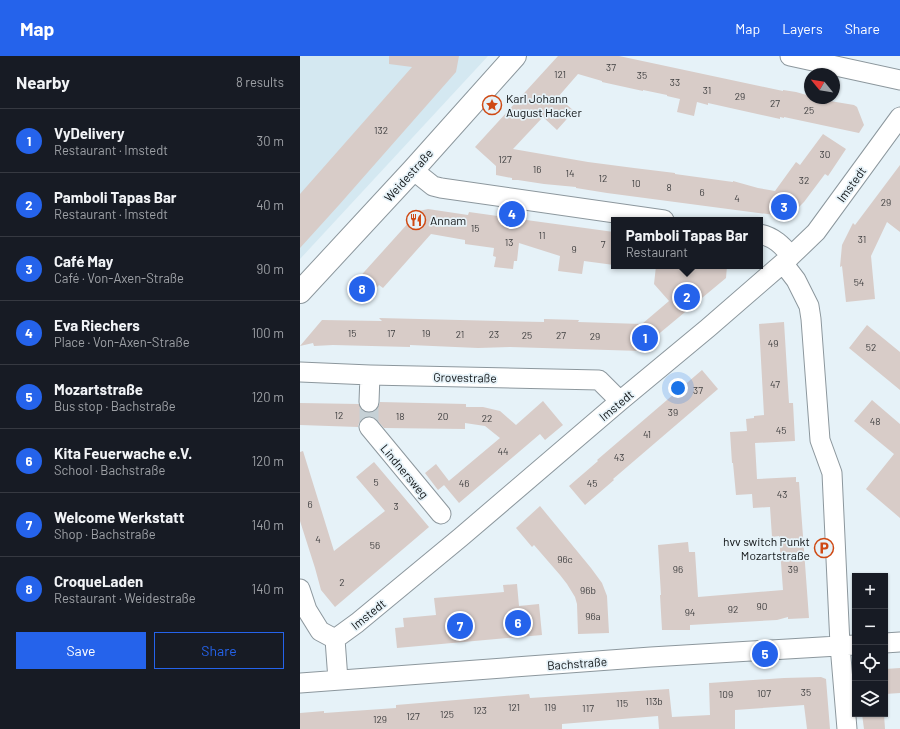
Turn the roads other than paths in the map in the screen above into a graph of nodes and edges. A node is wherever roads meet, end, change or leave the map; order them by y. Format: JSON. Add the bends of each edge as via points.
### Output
{"nodes":[{"id":1,"x":515,"y":56,"type":"edge"},
{"id":2,"x":790,"y":56,"type":"edge"},
{"id":3,"x":900,"y":80,"type":"edge"},
{"id":4,"x":900,"y":117,"type":"edge"},
{"id":5,"x":413,"y":170,"type":"junction"},
{"id":6,"x":643,"y":217,"type":"edge"},
{"id":7,"x":763,"y":234,"type":"edge"},
{"id":8,"x":787,"y":260,"type":"junction"},
{"id":9,"x":300,"y":292,"type":"edge"},
{"id":10,"x":300,"y":372,"type":"edge"},
{"id":11,"x":370,"y":375,"type":"junction"},
{"id":12,"x":620,"y":401,"type":"junction"},
{"id":13,"x":369,"y":402,"type":"tunnel mouth"},
{"id":14,"x":369,"y":427,"type":"tunnel mouth"},
{"id":15,"x":441,"y":514,"type":"dead end"},
{"id":16,"x":300,"y":589,"type":"edge"},
{"id":17,"x":335,"y":639,"type":"junction"},
{"id":18,"x":900,"y":642,"type":"edge"},
{"id":19,"x":888,"y":643,"type":"edge"},
{"id":20,"x":847,"y":645,"type":"edge"},
{"id":21,"x":338,"y":680,"type":"junction"},
{"id":22,"x":300,"y":683,"type":"edge"},
{"id":23,"x":847,"y":729,"type":"edge"}],
"edges":[{"from":1,"to":5,"type":"street","name":"Weidestraße"},
{"from":2,"to":3,"type":"street"},
{"from":4,"to":8,"type":"street","name":"Imstedt","via":[[816,232]]},
{"from":5,"to":6,"type":"street","via":[[433,186],[441,188]]},
{"from":5,"to":9,"type":"street","name":"Weidestraße"},
{"from":7,"to":8,"type":"street","via":[[781,244]]},
{"from":8,"to":12,"type":"street","name":"Imstedt"},
{"from":8,"to":20,"type":"street","via":[[808,306],[811,319],[820,440],[832,473]]},
{"from":10,"to":11,"type":"street","name":"Grovestraße"},
{"from":11,"to":12,"type":"street","name":"Grovestraße","via":[[599,380]]},
{"from":11,"to":13,"type":"street"},
{"from":12,"to":17,"type":"street","name":"Imstedt","via":[[461,537]]},
{"from":14,"to":15,"type":"street","name":"Lindnersweg"},
{"from":16,"to":17,"type":"street","via":[[307,610],[320,631]]},
{"from":17,"to":21,"type":"street"},
{"from":18,"to":19,"type":"street"},
{"from":20,"to":21,"type":"street","name":"Bachstraße"},
{"from":20,"to":23,"type":"street"},
{"from":21,"to":22,"type":"street","name":"Bachstraße"}]}
